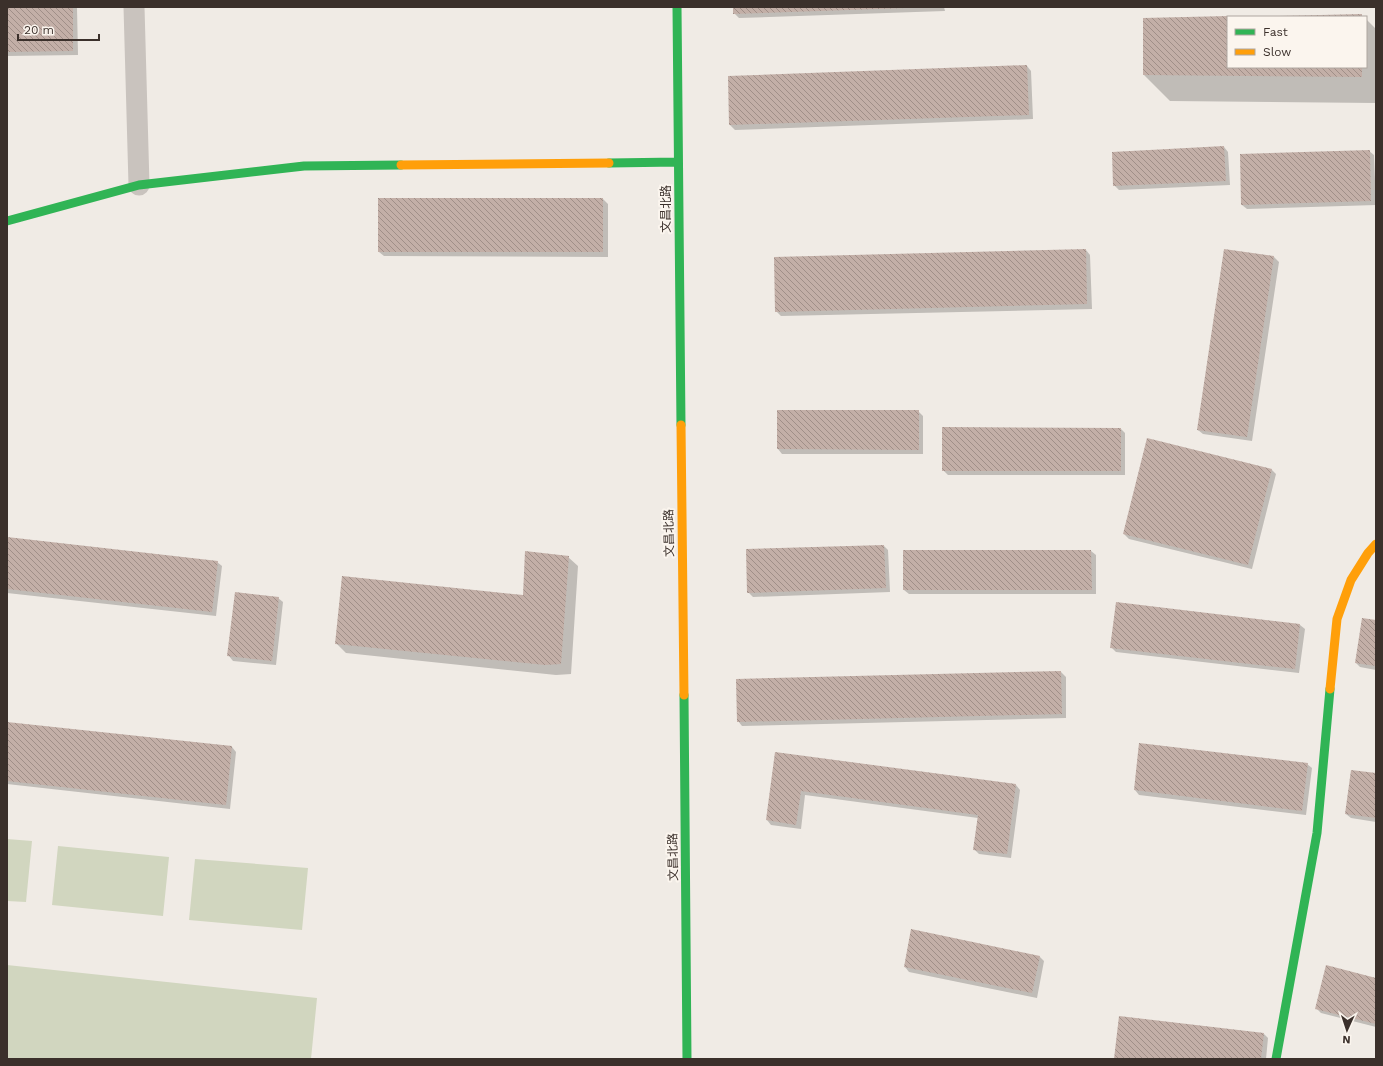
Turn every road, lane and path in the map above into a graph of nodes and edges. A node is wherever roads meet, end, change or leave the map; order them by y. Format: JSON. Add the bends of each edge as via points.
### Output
{"nodes":[{"id":1,"x":134,"y":7,"type":"edge"},
{"id":2,"x":677,"y":7,"type":"edge"},
{"id":3,"x":678,"y":162,"type":"junction"},
{"id":4,"x":139,"y":185,"type":"junction"},
{"id":5,"x":7,"y":221,"type":"edge"},
{"id":6,"x":1376,"y":544,"type":"edge"},
{"id":7,"x":687,"y":1059,"type":"edge"},
{"id":8,"x":1276,"y":1059,"type":"edge"}],
"edges":[{"from":1,"to":4,"type":"street"},
{"from":2,"to":3,"type":"street","name":"文昌北路"},
{"from":3,"to":4,"type":"street","via":[[304,166]]},
{"from":3,"to":7,"type":"street","name":"文昌北路"},
{"from":4,"to":5,"type":"street"},
{"from":6,"to":8,"type":"street","via":[[1351,580],[1337,619],[1317,833]]}]}
